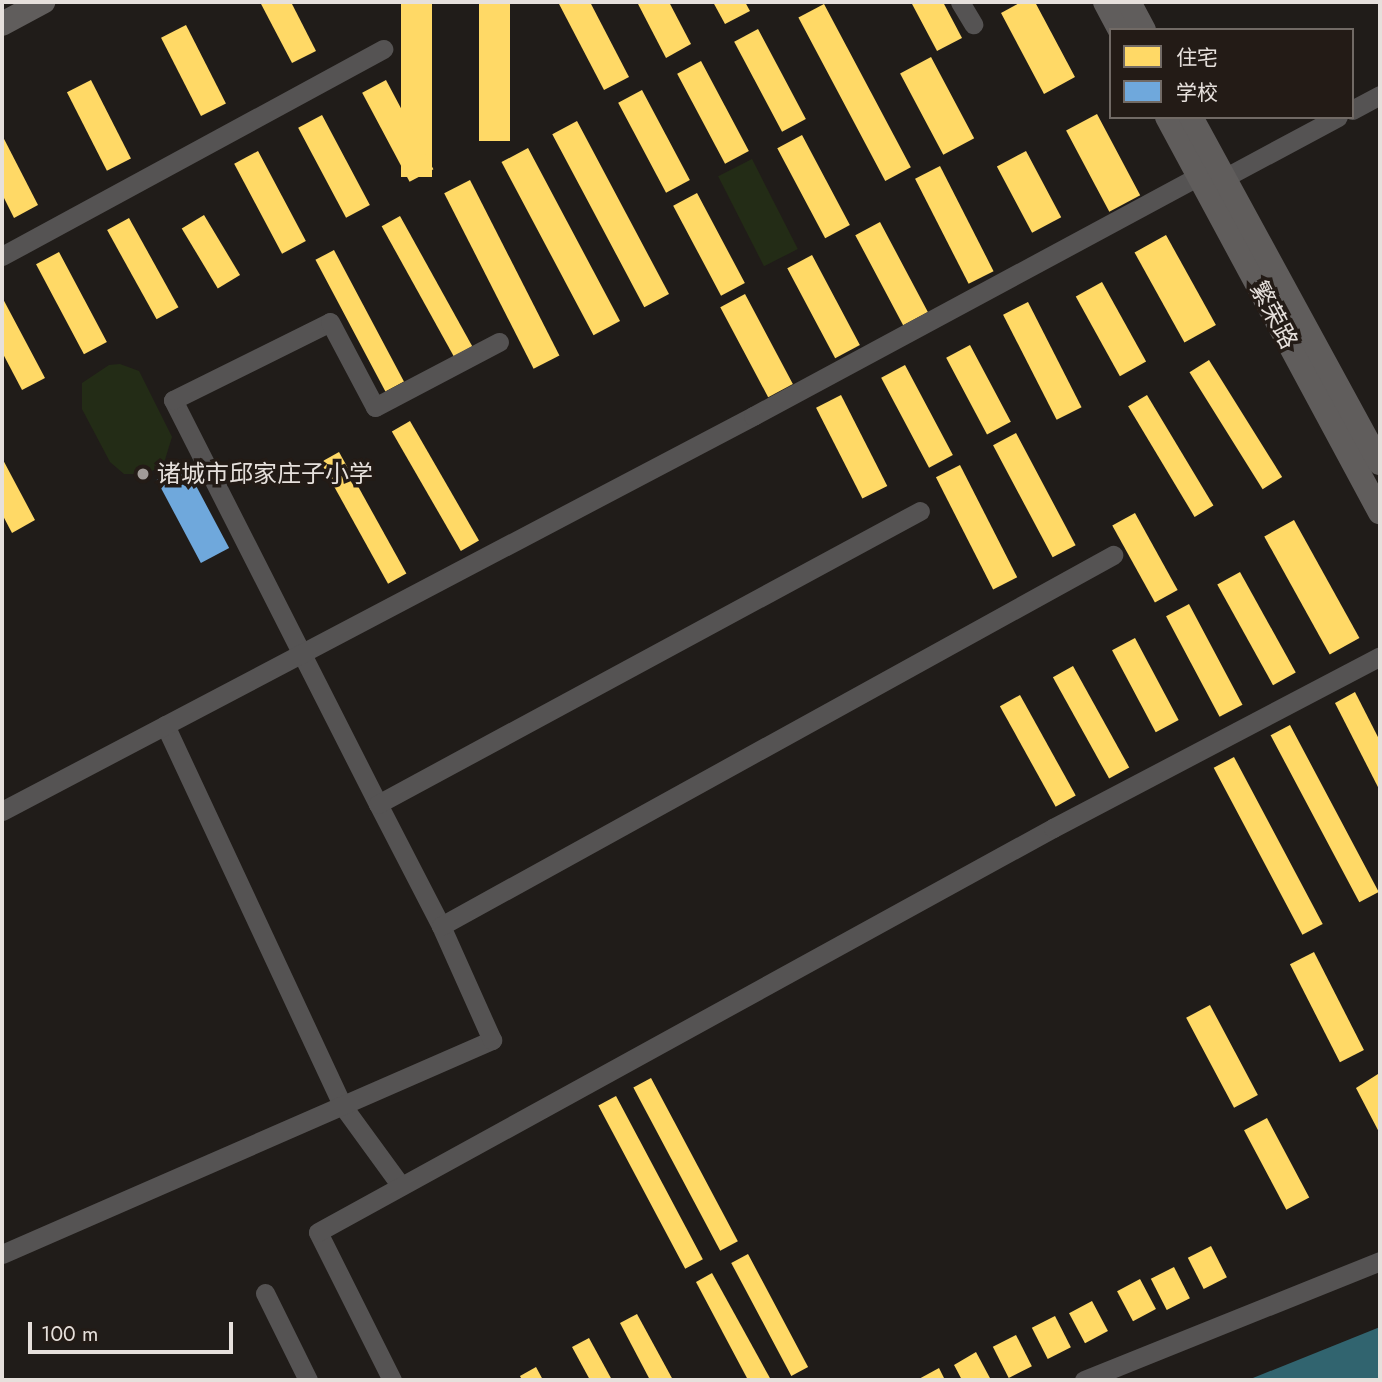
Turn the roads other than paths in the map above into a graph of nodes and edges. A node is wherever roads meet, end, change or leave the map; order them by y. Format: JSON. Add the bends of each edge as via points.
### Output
{"nodes":[{"id":1,"x":43,"y":2,"type":"edge"},
{"id":2,"x":960,"y":2,"type":"edge"},
{"id":3,"x":1105,"y":2,"type":"edge"},
{"id":4,"x":1129,"y":2,"type":"edge"},
{"id":5,"x":2,"y":24,"type":"edge"},
{"id":6,"x":972,"y":24,"type":"dead end"},
{"id":7,"x":1119,"y":28,"type":"edge"},
{"id":8,"x":1143,"y":28,"type":"edge"},
{"id":9,"x":383,"y":49,"type":"dead end"},
{"id":10,"x":1380,"y":95,"type":"edge"},
{"id":11,"x":1354,"y":109,"type":"edge"},
{"id":12,"x":1168,"y":119,"type":"edge"},
{"id":13,"x":1192,"y":119,"type":"edge"},
{"id":14,"x":1334,"y":119,"type":"edge"},
{"id":15,"x":1199,"y":176,"type":"junction"},
{"id":16,"x":1224,"y":178,"type":"junction"},
{"id":17,"x":2,"y":256,"type":"edge"},
{"id":18,"x":499,"y":342,"type":"dead end"},
{"id":19,"x":1380,"y":463,"type":"edge"},
{"id":20,"x":920,"y":511,"type":"dead end"},
{"id":21,"x":1380,"y":512,"type":"edge"},
{"id":22,"x":1113,"y":555,"type":"dead end"},
{"id":23,"x":303,"y":652,"type":"junction"},
{"id":24,"x":1380,"y":656,"type":"edge"},
{"id":25,"x":165,"y":725,"type":"junction"},
{"id":26,"x":378,"y":804,"type":"junction"},
{"id":27,"x":2,"y":811,"type":"edge"},
{"id":28,"x":441,"y":926,"type":"junction"},
{"id":29,"x":342,"y":1105,"type":"junction"},
{"id":30,"x":401,"y":1186,"type":"junction"},
{"id":31,"x":2,"y":1254,"type":"edge"},
{"id":32,"x":1380,"y":1261,"type":"edge"},
{"id":33,"x":265,"y":1293,"type":"dead end"},
{"id":34,"x":308,"y":1380,"type":"edge"},
{"id":35,"x":392,"y":1380,"type":"edge"},
{"id":36,"x":1084,"y":1380,"type":"edge"}],
"edges":[{"from":1,"to":5,"type":"main road"},
{"from":2,"to":6,"type":"street"},
{"from":3,"to":7,"type":"main road"},
{"from":4,"to":8,"type":"main road"},
{"from":9,"to":17,"type":"street"},
{"from":10,"to":11,"type":"street"},
{"from":12,"to":15,"type":"main road","name":"繁荣路"},
{"from":13,"to":16,"type":"main road","name":"繁荣路"},
{"from":14,"to":16,"type":"street"},
{"from":15,"to":21,"type":"main road","name":"繁荣路"},
{"from":15,"to":23,"type":"street"},
{"from":16,"to":19,"type":"main road","name":"繁荣路"},
{"from":18,"to":23,"type":"street","via":[[376,408],[330,322],[173,400]]},
{"from":20,"to":26,"type":"street"},
{"from":22,"to":28,"type":"street"},
{"from":23,"to":25,"type":"street"},
{"from":23,"to":26,"type":"street"},
{"from":24,"to":30,"type":"street","via":[[1053,828]]},
{"from":25,"to":27,"type":"street"},
{"from":25,"to":29,"type":"street"},
{"from":26,"to":28,"type":"street"},
{"from":28,"to":29,"type":"street","via":[[492,1040]]},
{"from":29,"to":30,"type":"street"},
{"from":29,"to":31,"type":"street"},
{"from":30,"to":35,"type":"street","via":[[318,1231]]},
{"from":32,"to":36,"type":"street"},
{"from":33,"to":34,"type":"street"}]}
